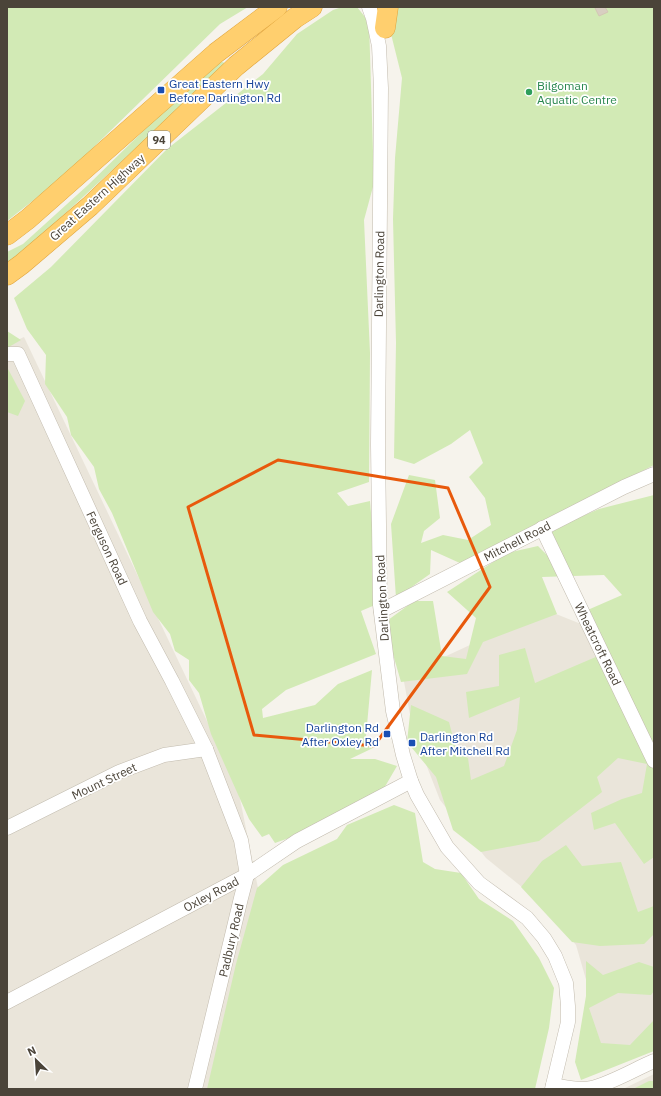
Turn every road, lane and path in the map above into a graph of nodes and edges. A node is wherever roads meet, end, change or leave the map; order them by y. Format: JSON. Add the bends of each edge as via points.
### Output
{"nodes":[{"id":1,"x":277,"y":7,"type":"edge"},
{"id":2,"x":312,"y":7,"type":"edge"},
{"id":3,"x":369,"y":7,"type":"edge"},
{"id":4,"x":383,"y":7,"type":"edge"},
{"id":5,"x":388,"y":7,"type":"edge"},
{"id":6,"x":382,"y":37,"type":"junction"},
{"id":7,"x":7,"y":235,"type":"edge"},
{"id":8,"x":7,"y":275,"type":"edge"},
{"id":9,"x":7,"y":354,"type":"edge"},
{"id":10,"x":654,"y":474,"type":"edge"},
{"id":11,"x":542,"y":528,"type":"junction"},
{"id":12,"x":381,"y":611,"type":"junction"},
{"id":13,"x":206,"y":749,"type":"junction"},
{"id":14,"x":654,"y":761,"type":"edge"},
{"id":15,"x":411,"y":781,"type":"junction"},
{"id":16,"x":7,"y":828,"type":"edge"},
{"id":17,"x":247,"y":875,"type":"junction"},
{"id":18,"x":7,"y":1002,"type":"edge"},
{"id":19,"x":654,"y":1061,"type":"edge"},
{"id":20,"x":553,"y":1087,"type":"edge"},
{"id":21,"x":195,"y":1089,"type":"edge"}],
"edges":[{"from":1,"to":7,"type":"highway","number":"94","via":[[216,53]]},
{"from":2,"to":8,"type":"highway","name":"Great Eastern Highway","number":"94","via":[[236,66],[90,206]]},
{"from":3,"to":6,"type":"street","name":"Darlington Road"},
{"from":4,"to":6,"type":"street","name":"Darlington Road"},
{"from":5,"to":6,"type":"highway"},
{"from":6,"to":12,"type":"street","name":"Darlington Road","via":[[378,445]]},
{"from":9,"to":13,"type":"street","name":"Ferguson Road","via":[[18,354],[140,621]]},
{"from":10,"to":11,"type":"street","name":"Mitchell Road"},
{"from":11,"to":12,"type":"street","name":"Mitchell Road"},
{"from":11,"to":14,"type":"street","name":"Wheatcroft Road"},
{"from":12,"to":15,"type":"street","name":"Darlington Road","via":[[393,711]]},
{"from":13,"to":16,"type":"street","name":"Mount Street","via":[[164,755],[119,772]]},
{"from":13,"to":17,"type":"street","name":"Padbury Road","via":[[241,840]]},
{"from":15,"to":17,"type":"street","name":"Oxley Road","via":[[297,841]]},
{"from":15,"to":20,"type":"street","name":"Darlington Road","via":[[447,847],[479,883],[527,918],[555,956],[566,983],[568,1022]]},
{"from":17,"to":18,"type":"street","name":"Oxley Road"},
{"from":17,"to":21,"type":"street","name":"Padbury Road"},
{"from":19,"to":20,"type":"street","via":[[590,1088]]}]}
